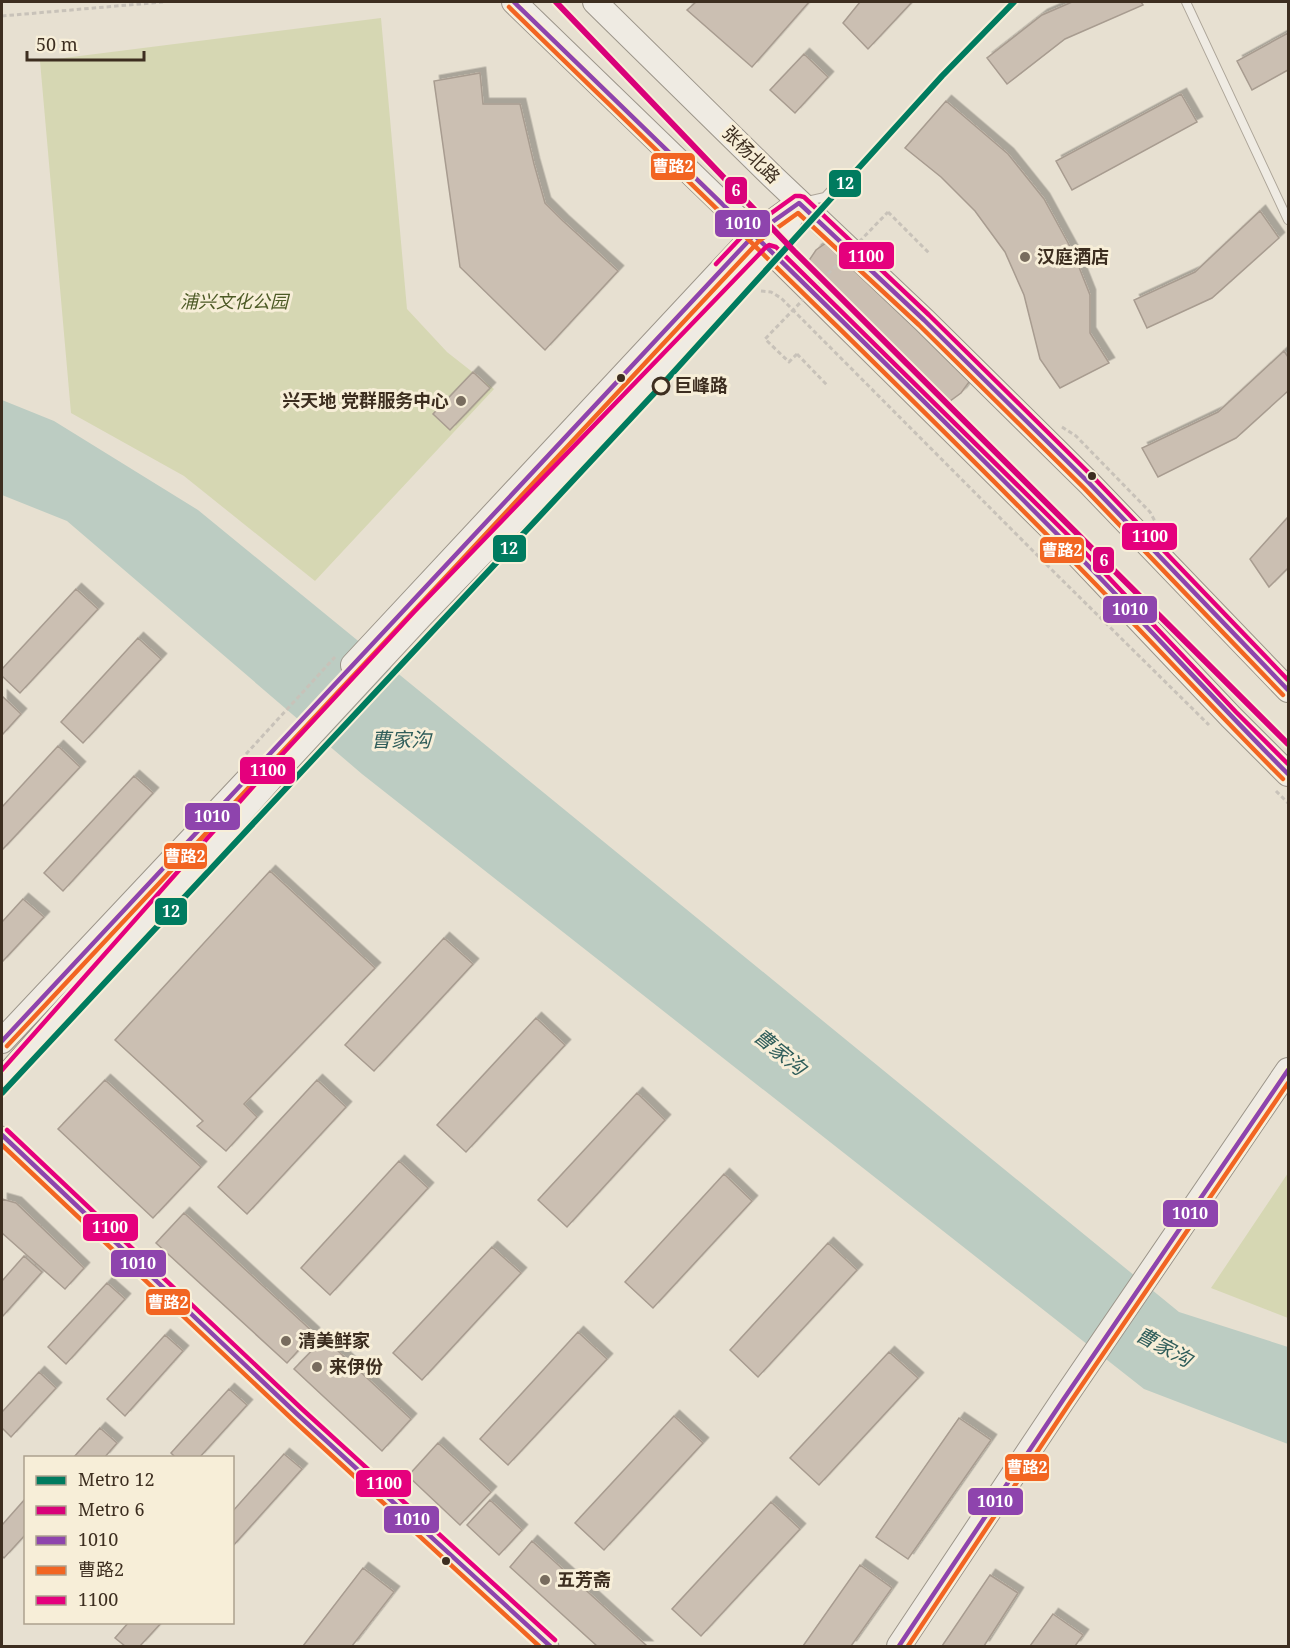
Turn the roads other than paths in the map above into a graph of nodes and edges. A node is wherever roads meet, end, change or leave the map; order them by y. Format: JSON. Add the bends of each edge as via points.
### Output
{"nodes":[{"id":1,"x":514,"y":2,"type":"edge"},
{"id":2,"x":595,"y":2,"type":"edge"},
{"id":3,"x":1186,"y":2,"type":"edge"},
{"id":4,"x":840,"y":181,"type":"dead end"},
{"id":5,"x":799,"y":203,"type":"junction"},
{"id":6,"x":1288,"y":220,"type":"edge"},
{"id":7,"x":754,"y":235,"type":"junction"},
{"id":8,"x":771,"y":252,"type":"junction"},
{"id":9,"x":414,"y":611,"type":"junction"},
{"id":10,"x":1288,"y":690,"type":"edge"},
{"id":11,"x":269,"y":756,"type":"junction"},
{"id":12,"x":1280,"y":780,"type":"edge"},
{"id":13,"x":2,"y":1041,"type":"edge"},
{"id":14,"x":1288,"y":1070,"type":"edge"},
{"id":15,"x":2,"y":1081,"type":"edge"},
{"id":16,"x":2,"y":1135,"type":"edge"},
{"id":17,"x":550,"y":1647,"type":"edge"},
{"id":18,"x":899,"y":1647,"type":"edge"}],
"edges":[{"from":1,"to":7,"type":"main road"},
{"from":2,"to":5,"type":"main road","name":"张杨北路"},
{"from":3,"to":6,"type":"lane"},
{"from":4,"to":5,"type":"lane","via":[[825,197]]},
{"from":5,"to":7,"type":"main road"},
{"from":5,"to":8,"type":"main road"},
{"from":5,"to":10,"type":"main road","name":"张杨北路","via":[[1089,483]]},
{"from":7,"to":8,"type":"main road"},
{"from":7,"to":9,"type":"main road"},
{"from":8,"to":9,"type":"main road"},
{"from":8,"to":12,"type":"main road","via":[[1069,546],[1231,717]]},
{"from":9,"to":11,"type":"main road"},
{"from":11,"to":13,"type":"main road"},
{"from":11,"to":15,"type":"main road"},
{"from":14,"to":18,"type":"main road"},
{"from":16,"to":17,"type":"street"}]}
